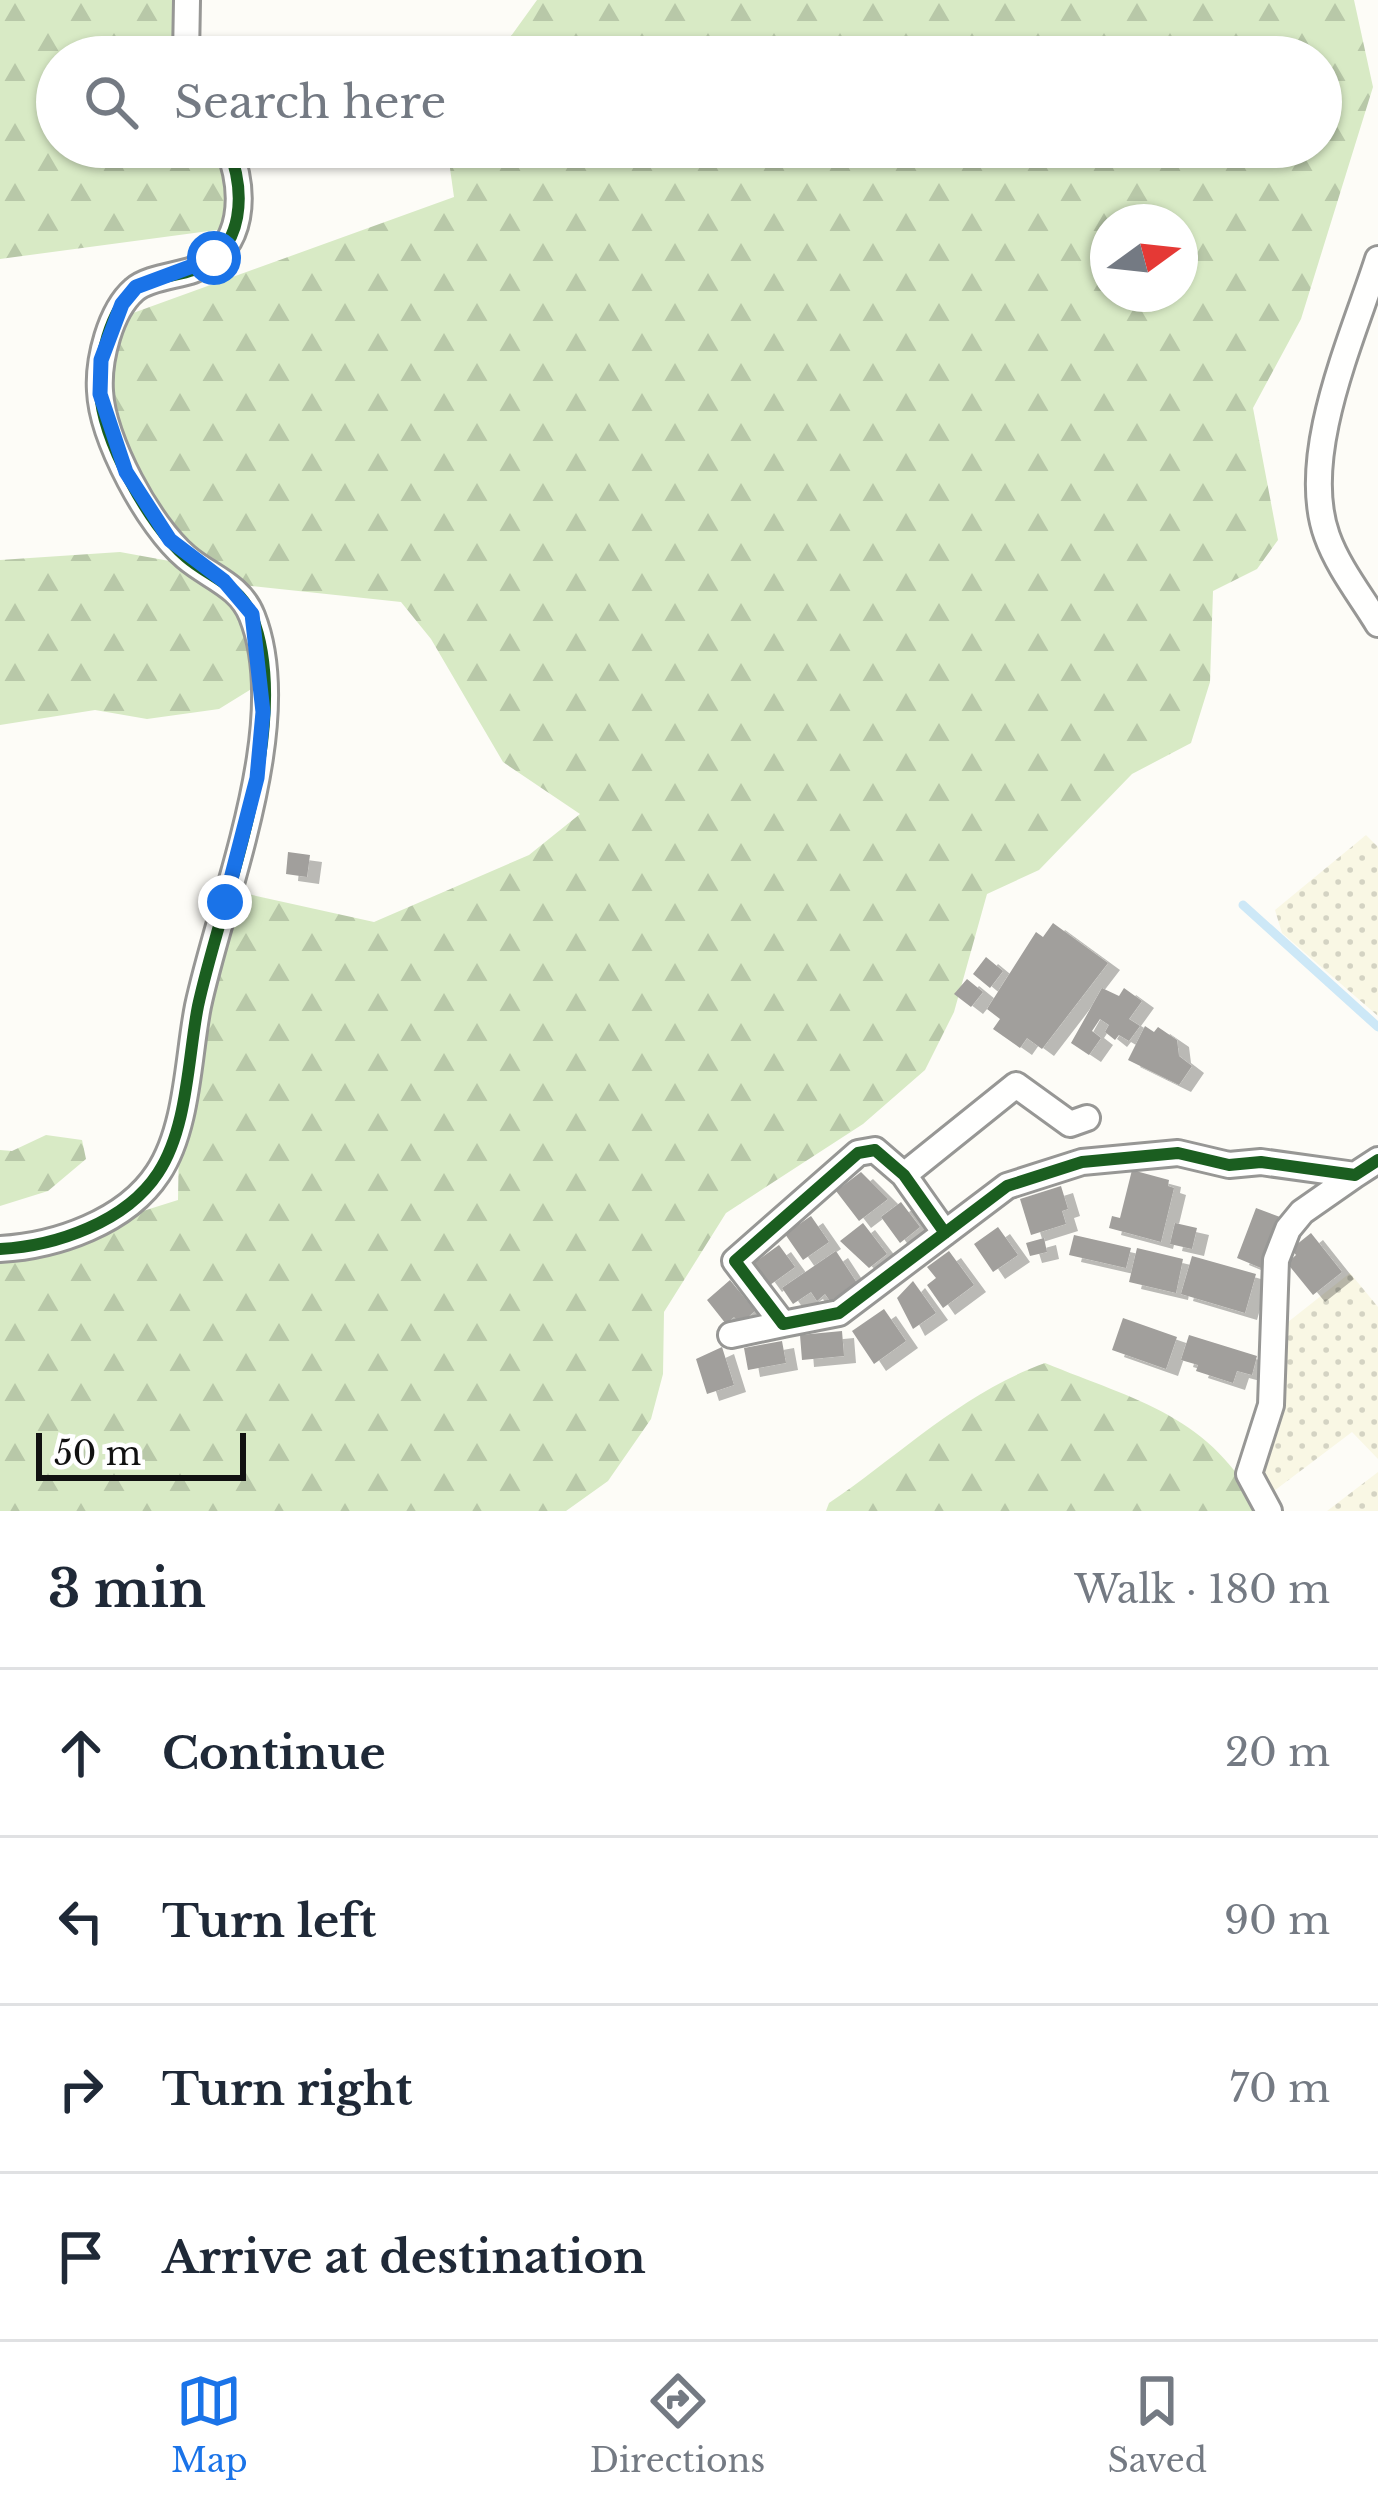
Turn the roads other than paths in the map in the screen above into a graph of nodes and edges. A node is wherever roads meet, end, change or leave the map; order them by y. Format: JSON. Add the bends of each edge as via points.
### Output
{"nodes":[{"id":1,"x":187,"y":0,"type":"edge"},
{"id":2,"x":186,"y":36,"type":"edge"},
{"id":3,"x":236,"y":168,"type":"edge"},
{"id":4,"x":1378,"y":259,"type":"edge"},
{"id":5,"x":1378,"y":624,"type":"edge"},
{"id":6,"x":1087,"y":1118,"type":"dead end"},
{"id":7,"x":1378,"y":1160,"type":"edge"},
{"id":8,"x":904,"y":1175,"type":"junction"},
{"id":9,"x":1355,"y":1175,"type":"junction"},
{"id":10,"x":945,"y":1233,"type":"junction"},
{"id":11,"x":0,"y":1249,"type":"edge"},
{"id":12,"x":783,"y":1324,"type":"junction"},
{"id":13,"x":731,"y":1335,"type":"dead end"},
{"id":14,"x":1269,"y":1511,"type":"edge"}],
"edges":[{"from":1,"to":2,"type":"street"},
{"from":3,"to":11,"type":"street","via":[[242,184],[227,241],[198,268],[136,287],[101,360],[100,394],[126,472],[170,540],[252,614],[263,712],[252,806],[158,1172],[112,1215],[80,1232]]},
{"from":4,"to":5,"type":"street","via":[[1337,385],[1319,501],[1328,538]]},
{"from":6,"to":8,"type":"street","via":[[1070,1124],[1016,1085]]},
{"from":7,"to":9,"type":"street"},
{"from":8,"to":10,"type":"street"},
{"from":8,"to":12,"type":"street","via":[[875,1150],[858,1153],[734,1261]]},
{"from":9,"to":10,"type":"street","via":[[1129,1154],[1007,1186]]},
{"from":9,"to":14,"type":"street","via":[[1302,1212],[1276,1260],[1271,1405],[1249,1474]]},
{"from":10,"to":12,"type":"street","via":[[839,1313]]},
{"from":12,"to":13,"type":"street"}]}
